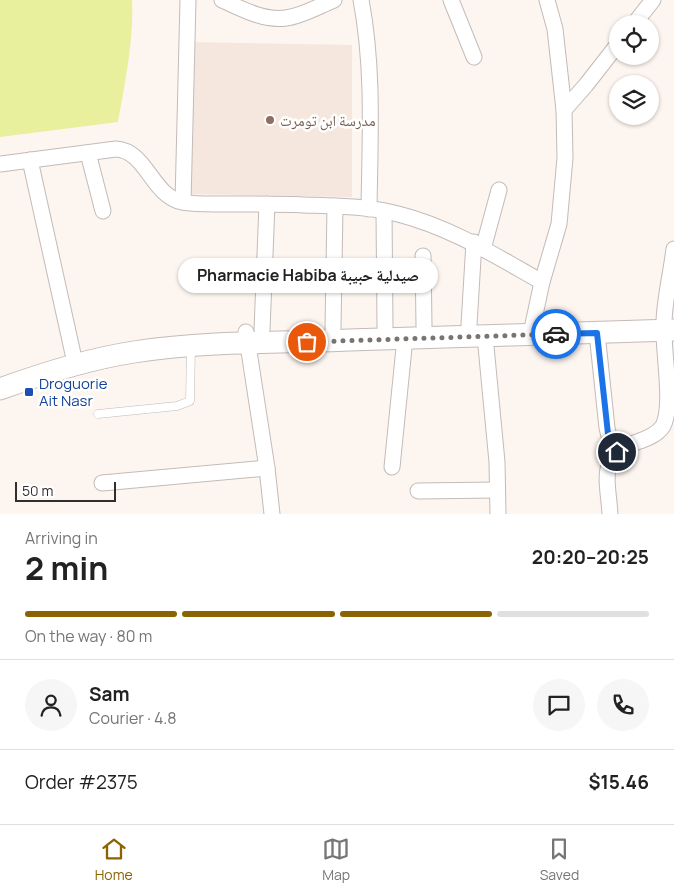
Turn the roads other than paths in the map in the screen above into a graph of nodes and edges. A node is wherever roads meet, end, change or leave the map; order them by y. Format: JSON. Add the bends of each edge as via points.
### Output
{"nodes":[{"id":1,"x":188,"y":0,"type":"edge"},
{"id":2,"x":222,"y":0,"type":"edge"},
{"id":3,"x":334,"y":0,"type":"edge"},
{"id":4,"x":361,"y":0,"type":"edge"},
{"id":5,"x":451,"y":0,"type":"edge"},
{"id":6,"x":547,"y":0,"type":"edge"},
{"id":7,"x":653,"y":0,"type":"edge"},
{"id":8,"x":641,"y":15,"type":"edge"},
{"id":9,"x":609,"y":56,"type":"edge"},
{"id":10,"x":474,"y":57,"type":"dead end"},
{"id":11,"x":564,"y":110,"type":"junction"},
{"id":12,"x":88,"y":153,"type":"junction"},
{"id":13,"x":30,"y":160,"type":"junction"},
{"id":14,"x":0,"y":164,"type":"edge"},
{"id":15,"x":499,"y":190,"type":"dead end"},
{"id":16,"x":183,"y":202,"type":"junction"},
{"id":17,"x":267,"y":204,"type":"junction"},
{"id":18,"x":335,"y":206,"type":"junction"},
{"id":19,"x":376,"y":210,"type":"junction"},
{"id":20,"x":103,"y":211,"type":"dead end"},
{"id":21,"x":479,"y":246,"type":"junction"},
{"id":22,"x":674,"y":249,"type":"edge"},
{"id":23,"x":423,"y":256,"type":"dead end"},
{"id":24,"x":542,"y":282,"type":"junction"},
{"id":25,"x":533,"y":324,"type":"junction"},
{"id":26,"x":424,"y":326,"type":"junction"},
{"id":27,"x":669,"y":326,"type":"edge"},
{"id":28,"x":385,"y":327,"type":"junction"},
{"id":29,"x":333,"y":329,"type":"junction"},
{"id":30,"x":477,"y":331,"type":"junction"},
{"id":31,"x":597,"y":333,"type":"junction"},
{"id":32,"x":252,"y":335,"type":"junction"},
{"id":33,"x":405,"y":338,"type":"junction"},
{"id":34,"x":191,"y":346,"type":"junction"},
{"id":35,"x":73,"y":354,"type":"junction"},
{"id":36,"x":0,"y":377,"type":"edge"},
{"id":37,"x":0,"y":389,"type":"edge"},
{"id":38,"x":98,"y":414,"type":"dead end"},
{"id":39,"x":670,"y":421,"type":"edge"},
{"id":40,"x":614,"y":456,"type":"junction"},
{"id":41,"x":392,"y":467,"type":"dead end"},
{"id":42,"x":267,"y":468,"type":"junction"},
{"id":43,"x":102,"y":483,"type":"dead end"},
{"id":44,"x":497,"y":490,"type":"junction"},
{"id":45,"x":418,"y":491,"type":"dead end"},
{"id":46,"x":272,"y":514,"type":"edge"},
{"id":47,"x":498,"y":514,"type":"edge"},
{"id":48,"x":610,"y":514,"type":"edge"}],
"edges":[{"from":1,"to":16,"type":"street"},
{"from":2,"to":3,"type":"street","via":[[254,15],[274,18],[302,14]]},
{"from":4,"to":19,"type":"street","via":[[367,32]]},
{"from":5,"to":10,"type":"street"},
{"from":6,"to":11,"type":"street","via":[[555,28]]},
{"from":7,"to":8,"type":"street"},
{"from":9,"to":11,"type":"street"},
{"from":11,"to":24,"type":"street","via":[[565,158],[559,224]]},
{"from":12,"to":13,"type":"street"},
{"from":12,"to":16,"type":"street","via":[[127,150],[166,194]]},
{"from":12,"to":20,"type":"street"},
{"from":13,"to":14,"type":"street"},
{"from":13,"to":35,"type":"street"},
{"from":15,"to":21,"type":"street"},
{"from":16,"to":17,"type":"street"},
{"from":17,"to":18,"type":"street"},
{"from":17,"to":32,"type":"street"},
{"from":18,"to":19,"type":"street"},
{"from":18,"to":29,"type":"street"},
{"from":19,"to":21,"type":"street","via":[[424,222]]},
{"from":19,"to":28,"type":"street"},
{"from":21,"to":24,"type":"street"},
{"from":21,"to":30,"type":"street"},
{"from":22,"to":27,"type":"street"},
{"from":23,"to":26,"type":"street"},
{"from":24,"to":25,"type":"street"},
{"from":25,"to":27,"type":"main road"},
{"from":25,"to":30,"type":"main road"},
{"from":26,"to":28,"type":"main road"},
{"from":26,"to":30,"type":"main road"},
{"from":27,"to":31,"type":"main road"},
{"from":27,"to":39,"type":"street"},
{"from":28,"to":29,"type":"main road"},
{"from":29,"to":32,"type":"main road"},
{"from":30,"to":31,"type":"main road"},
{"from":30,"to":33,"type":"main road"},
{"from":30,"to":44,"type":"street","via":[[496,462]]},
{"from":31,"to":40,"type":"street","via":[[607,428]]},
{"from":32,"to":33,"type":"main road"},
{"from":32,"to":34,"type":"main road"},
{"from":32,"to":35,"type":"main road","via":[[199,334],[136,341]]},
{"from":32,"to":42,"type":"street"},
{"from":33,"to":41,"type":"street"},
{"from":34,"to":37,"type":"main road","via":[[107,357]]},
{"from":34,"to":38,"type":"lane","via":[[190,401],[177,406]]},
{"from":35,"to":36,"type":"main road"},
{"from":39,"to":40,"type":"street","via":[[652,436]]},
{"from":40,"to":48,"type":"street","via":[[607,473]]},
{"from":42,"to":43,"type":"street"},
{"from":42,"to":46,"type":"street"},
{"from":44,"to":45,"type":"street"},
{"from":44,"to":47,"type":"street"}]}
